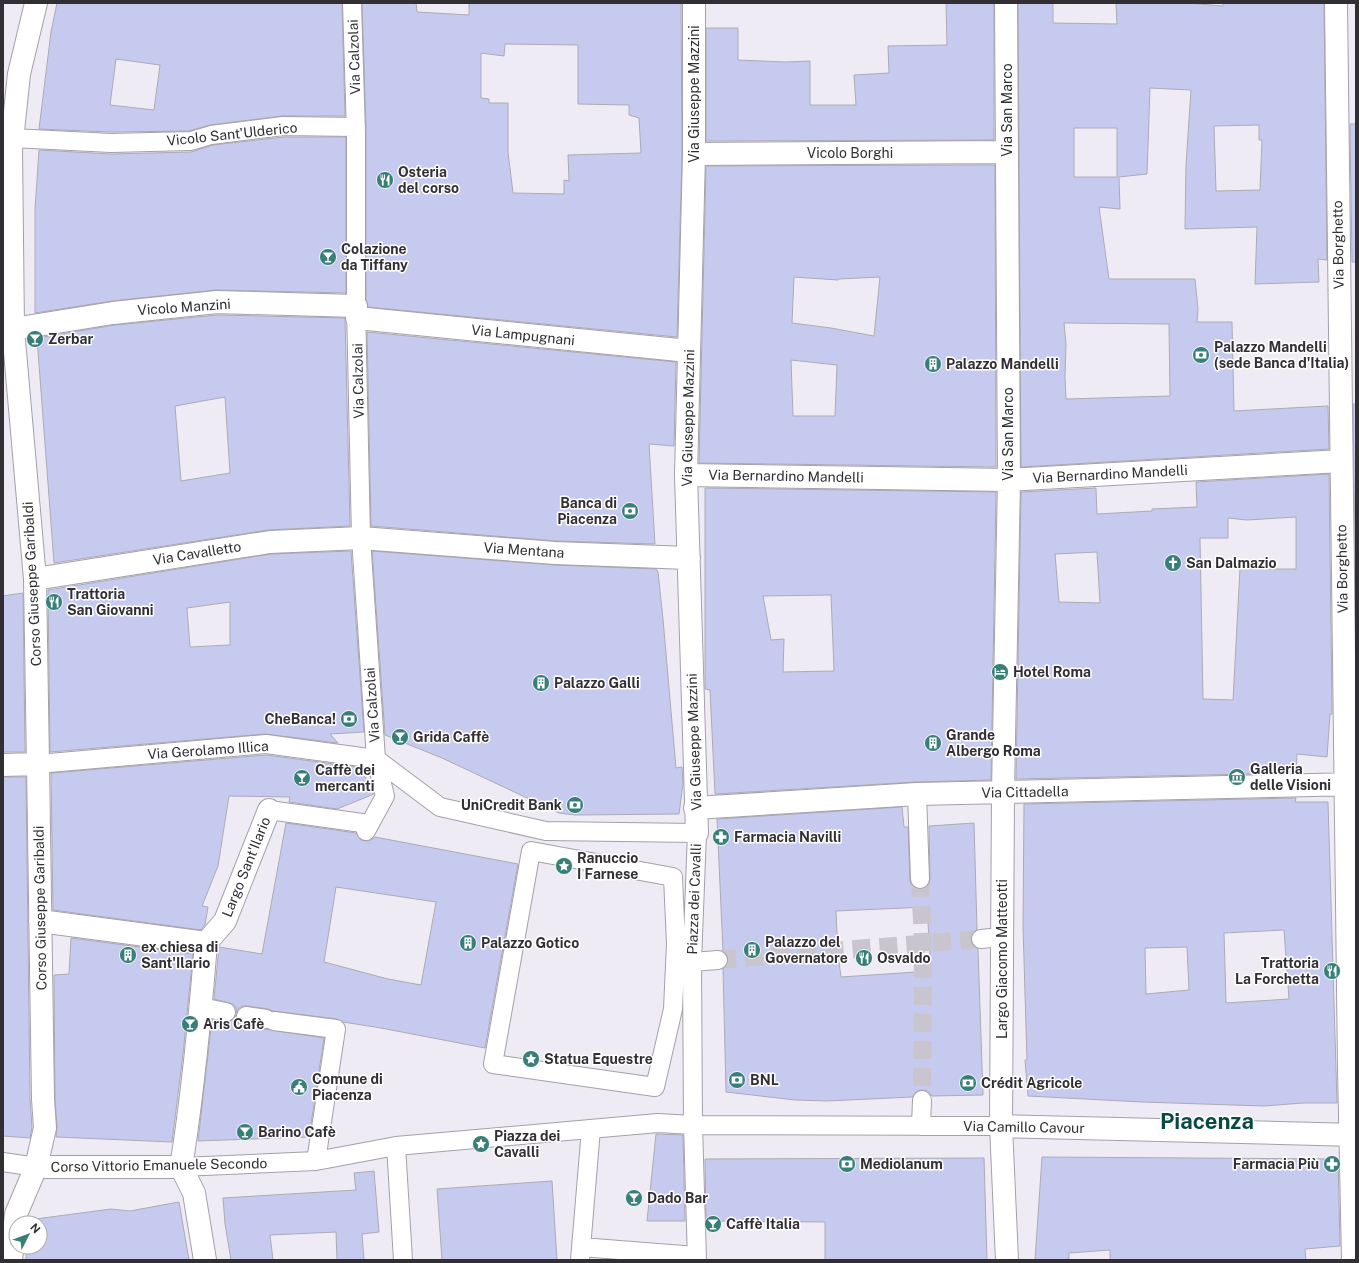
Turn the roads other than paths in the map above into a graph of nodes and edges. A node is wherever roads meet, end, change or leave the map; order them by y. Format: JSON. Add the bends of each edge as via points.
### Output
{"nodes":[{"id":1,"x":36,"y":3,"type":"edge"},
{"id":2,"x":352,"y":3,"type":"edge"},
{"id":3,"x":694,"y":3,"type":"edge"},
{"id":4,"x":1006,"y":3,"type":"edge"},
{"id":5,"x":1336,"y":3,"type":"edge"},
{"id":6,"x":11,"y":73,"type":"edge"},
{"id":7,"x":356,"y":127,"type":"junction"},
{"id":8,"x":12,"y":138,"type":"junction"},
{"id":9,"x":1007,"y":152,"type":"junction"},
{"id":10,"x":694,"y":154,"type":"junction"},
{"id":11,"x":1347,"y":274,"type":"edge"},
{"id":12,"x":356,"y":312,"type":"junction"},
{"id":13,"x":13,"y":330,"type":"junction"},
{"id":14,"x":689,"y":351,"type":"junction"},
{"id":15,"x":10,"y":392,"type":"edge"},
{"id":16,"x":1341,"y":461,"type":"junction"},
{"id":17,"x":686,"y":475,"type":"junction"},
{"id":18,"x":1009,"y":480,"type":"junction"},
{"id":19,"x":361,"y":538,"type":"junction"},
{"id":20,"x":689,"y":558,"type":"junction"},
{"id":21,"x":34,"y":579,"type":"junction"},
{"id":22,"x":376,"y":759,"type":"junction"},
{"id":23,"x":38,"y":764,"type":"junction"},
{"id":24,"x":3,"y":765,"type":"edge"},
{"id":25,"x":1350,"y":784,"type":"edge"},
{"id":26,"x":1003,"y":792,"type":"junction"},
{"id":27,"x":917,"y":794,"type":"junction"},
{"id":28,"x":695,"y":808,"type":"junction"},
{"id":29,"x":269,"y":810,"type":"joint"},
{"id":30,"x":696,"y":833,"type":"junction"},
{"id":31,"x":531,"y":851,"type":"joint"},
{"id":32,"x":920,"y":879,"type":"tunnel mouth"},
{"id":33,"x":40,"y":921,"type":"junction"},
{"id":34,"x":206,"y":943,"type":"junction"},
{"id":35,"x":1352,"y":958,"type":"edge"},
{"id":36,"x":718,"y":960,"type":"tunnel mouth"},
{"id":37,"x":692,"y":962,"type":"junction"},
{"id":38,"x":201,"y":1007,"type":"junction"},
{"id":39,"x":226,"y":1012,"type":"dead end"},
{"id":40,"x":246,"y":1016,"type":"dead end"},
{"id":41,"x":922,"y":1100,"type":"tunnel mouth"},
{"id":42,"x":693,"y":1125,"type":"junction"},
{"id":43,"x":921,"y":1126,"type":"junction"},
{"id":44,"x":1001,"y":1126,"type":"junction"},
{"id":45,"x":591,"y":1129,"type":"junction"},
{"id":46,"x":1353,"y":1135,"type":"edge"},
{"id":47,"x":396,"y":1146,"type":"junction"},
{"id":48,"x":316,"y":1161,"type":"junction"},
{"id":49,"x":3,"y":1162,"type":"edge"},
{"id":50,"x":36,"y":1167,"type":"junction"},
{"id":51,"x":181,"y":1167,"type":"junction"},
{"id":52,"x":580,"y":1254,"type":"edge"},
{"id":53,"x":696,"y":1258,"type":"edge"},
{"id":54,"x":10,"y":1259,"type":"edge"},
{"id":55,"x":205,"y":1260,"type":"edge"},
{"id":56,"x":403,"y":1260,"type":"edge"},
{"id":57,"x":1007,"y":1260,"type":"edge"},
{"id":58,"x":1353,"y":1260,"type":"edge"}],
"edges":[{"from":1,"to":6,"type":"street","name":"Corso Giuseppe Garibaldi"},
{"from":2,"to":7,"type":"street","name":"Via Calzolai"},
{"from":3,"to":10,"type":"street","name":"Via Giuseppe Mazzini"},
{"from":4,"to":9,"type":"street","name":"Via San Marco"},
{"from":5,"to":11,"type":"street","name":"Via Borghetto"},
{"from":6,"to":8,"type":"street","name":"Corso Giuseppe Garibaldi"},
{"from":7,"to":8,"type":"street","name":"Vicolo Sant'Ulderico","via":[[283,126],[211,135],[190,141],[111,143]]},
{"from":7,"to":12,"type":"street","name":"Via Calzolai"},
{"from":8,"to":13,"type":"street","name":"Corso Giuseppe Garibaldi"},
{"from":9,"to":10,"type":"street","name":"Vicolo Borghi"},
{"from":9,"to":18,"type":"street","name":"Via San Marco"},
{"from":10,"to":14,"type":"street","name":"Via Giuseppe Mazzini"},
{"from":11,"to":16,"type":"street","name":"Via Borghetto"},
{"from":12,"to":13,"type":"street","name":"Vicolo Manzini","via":[[217,302],[113,313]]},
{"from":12,"to":14,"type":"street","name":"Via Lampugnani"},
{"from":12,"to":19,"type":"street","name":"Via Calzolai"},
{"from":13,"to":15,"type":"street","name":"Corso Giuseppe Garibaldi"},
{"from":14,"to":17,"type":"street","name":"Via Giuseppe Mazzini"},
{"from":15,"to":21,"type":"street","name":"Corso Giuseppe Garibaldi"},
{"from":16,"to":18,"type":"street","name":"Via Bernardino Mandelli"},
{"from":16,"to":25,"type":"street","name":"Via Borghetto"},
{"from":17,"to":18,"type":"street","name":"Via Bernardino Mandelli"},
{"from":17,"to":20,"type":"street","name":"Via Giuseppe Mazzini"},
{"from":18,"to":26,"type":"street","name":"Via San Marco"},
{"from":19,"to":20,"type":"street","name":"Via Mentana","via":[[555,553]]},
{"from":19,"to":21,"type":"street","name":"Via Cavalletto","via":[[270,542]]},
{"from":19,"to":22,"type":"street","name":"Via Calzolai"},
{"from":20,"to":28,"type":"street","name":"Via Giuseppe Mazzini"},
{"from":21,"to":23,"type":"street","name":"Corso Giuseppe Garibaldi"},
{"from":22,"to":23,"type":"street","name":"Via Gerolamo Illica","via":[[266,744]]},
{"from":22,"to":29,"type":"street","via":[[384,796],[367,828]]},
{"from":22,"to":30,"type":"street","name":"Piazza dei Cavalli","via":[[440,807],[546,831]]},
{"from":23,"to":24,"type":"street"},
{"from":23,"to":33,"type":"street","name":"Corso Giuseppe Garibaldi"},
{"from":25,"to":26,"type":"street","name":"Via Cittadella"},
{"from":25,"to":35,"type":"street","name":"Via Borghetto"},
{"from":26,"to":27,"type":"street","name":"Via Cittadella"},
{"from":26,"to":44,"type":"street","name":"Largo Giacomo Matteotti","via":[[992,938]]},
{"from":27,"to":28,"type":"street","name":"Via Cittadella"},
{"from":27,"to":32,"type":"street"},
{"from":28,"to":30,"type":"street","name":"Via Giuseppe Mazzini"},
{"from":29,"to":34,"type":"street","name":"Largo Sant'Ilario","via":[[225,921]]},
{"from":30,"to":37,"type":"street","name":"Piazza dei Cavalli"},
{"from":31,"to":31,"type":"street","name":"Piazza dei Cavalli","via":[[673,877],[676,944],[673,1009],[656,1087],[493,1064]]},
{"from":33,"to":34,"type":"street"},
{"from":33,"to":50,"type":"street","name":"Corso Giuseppe Garibaldi","via":[[45,1128]]},
{"from":34,"to":38,"type":"street"},
{"from":35,"to":46,"type":"street","name":"Via Borghetto"},
{"from":36,"to":37,"type":"street"},
{"from":37,"to":42,"type":"street","name":"Piazza dei Cavalli"},
{"from":38,"to":39,"type":"street"},
{"from":38,"to":51,"type":"street"},
{"from":40,"to":48,"type":"street","via":[[336,1029]]},
{"from":41,"to":43,"type":"street"},
{"from":42,"to":43,"type":"street","name":"Via Camillo Cavour"},
{"from":42,"to":45,"type":"street","via":[[658,1123]]},
{"from":42,"to":53,"type":"street","name":"Piazza dei Cavalli"},
{"from":43,"to":44,"type":"street","name":"Via Camillo Cavour"},
{"from":44,"to":46,"type":"street","name":"Via Camillo Cavour"},
{"from":44,"to":57,"type":"street","name":"Largo Giacomo Matteotti"},
{"from":45,"to":47,"type":"street"},
{"from":45,"to":52,"type":"street"},
{"from":46,"to":58,"type":"street","name":"Via Borghetto"},
{"from":47,"to":48,"type":"street"},
{"from":47,"to":56,"type":"street"},
{"from":48,"to":51,"type":"street","name":"Corso Vittorio Emanuele Secondo"},
{"from":49,"to":50,"type":"street","name":"Corso Vittorio Emanuele Secondo"},
{"from":50,"to":51,"type":"street","name":"Corso Vittorio Emanuele Secondo"},
{"from":50,"to":54,"type":"street","name":"Corso Giuseppe Garibaldi","via":[[16,1214]]},
{"from":51,"to":55,"type":"street","via":[[194,1193]]},
{"from":52,"to":53,"type":"street"}]}
